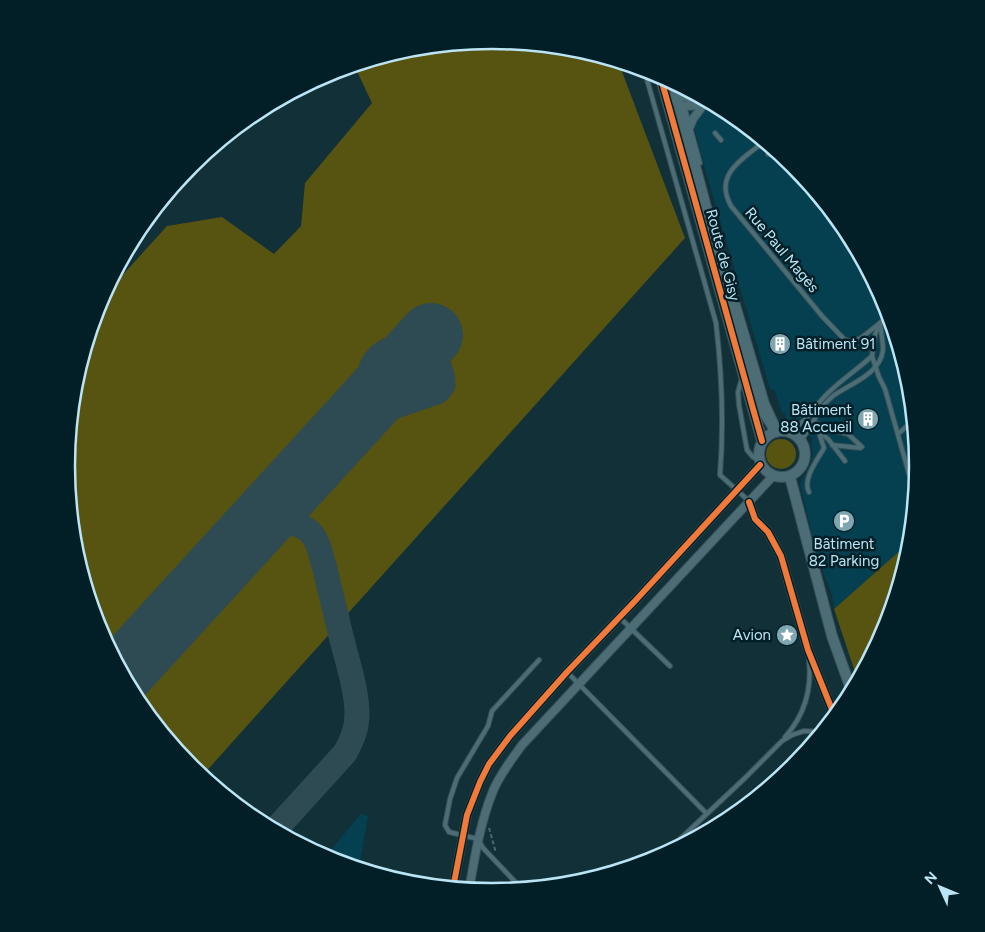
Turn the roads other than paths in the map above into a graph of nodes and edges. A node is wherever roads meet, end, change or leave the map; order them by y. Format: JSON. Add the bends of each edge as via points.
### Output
{"nodes":[{"id":1,"x":647,"y":79,"type":"edge"},
{"id":2,"x":678,"y":97,"type":"edge"},
{"id":3,"x":704,"y":107,"type":"edge"},
{"id":4,"x":688,"y":129,"type":"junction"},
{"id":5,"x":715,"y":132,"type":"dead end"},
{"id":6,"x":721,"y":140,"type":"dead end"},
{"id":7,"x":760,"y":145,"type":"edge"},
{"id":8,"x":768,"y":154,"type":"dead end"},
{"id":9,"x":772,"y":156,"type":"edge"},
{"id":10,"x":883,"y":320,"type":"edge"},
{"id":11,"x":880,"y":323,"type":"junction"},
{"id":12,"x":872,"y":356,"type":"junction"},
{"id":13,"x":876,"y":365,"type":"junction"},
{"id":14,"x":743,"y":376,"type":"junction"},
{"id":15,"x":806,"y":421,"type":"junction"},
{"id":16,"x":813,"y":423,"type":"junction"},
{"id":17,"x":908,"y":426,"type":"edge"},
{"id":18,"x":818,"y":430,"type":"junction"},
{"id":19,"x":781,"y":431,"type":"junction"},
{"id":20,"x":898,"y":434,"type":"junction"},
{"id":21,"x":801,"y":441,"type":"junction"},
{"id":22,"x":762,"y":442,"type":"junction"},
{"id":23,"x":832,"y":445,"type":"junction"},
{"id":24,"x":845,"y":461,"type":"dead end"},
{"id":25,"x":760,"y":462,"type":"junction"},
{"id":26,"x":910,"y":475,"type":"edge"},
{"id":27,"x":773,"y":476,"type":"junction"},
{"id":28,"x":790,"y":477,"type":"junction"},
{"id":29,"x":736,"y":491,"type":"junction"},
{"id":30,"x":809,"y":492,"type":"dead end"},
{"id":31,"x":750,"y":502,"type":"junction"},
{"id":32,"x":619,"y":617,"type":"junction"},
{"id":33,"x":631,"y":628,"type":"junction"},
{"id":34,"x":808,"y":650,"type":"junction"},
{"id":35,"x":539,"y":660,"type":"dead end"},
{"id":36,"x":670,"y":666,"type":"dead end"},
{"id":37,"x":567,"y":672,"type":"junction"},
{"id":38,"x":578,"y":683,"type":"junction"},
{"id":39,"x":849,"y":683,"type":"edge"},
{"id":40,"x":832,"y":709,"type":"edge"},
{"id":41,"x":814,"y":732,"type":"edge"},
{"id":42,"x":782,"y":741,"type":"junction"},
{"id":43,"x":706,"y":813,"type":"junction"},
{"id":44,"x":463,"y":835,"type":"junction"},
{"id":45,"x":680,"y":838,"type":"edge"},
{"id":46,"x":478,"y":839,"type":"junction"},
{"id":47,"x":454,"y":881,"type":"edge"},
{"id":48,"x":470,"y":882,"type":"edge"},
{"id":49,"x":515,"y":882,"type":"edge"}],
"edges":[{"from":1,"to":29,"type":"lane","via":[[716,324],[723,434],[720,475]]},
{"from":2,"to":4,"type":"street","name":"Route de Gisy"},
{"from":2,"to":14,"type":"street","name":"Route de Gisy"},
{"from":3,"to":4,"type":"street"},
{"from":4,"to":19,"type":"street","name":"Route de Gisy","via":[[739,332],[765,414]]},
{"from":5,"to":6,"type":"lane"},
{"from":7,"to":11,"type":"lane","name":"Rue Paul Magès","via":[[728,175],[724,190],[731,206],[844,338],[851,342],[861,338]]},
{"from":8,"to":9,"type":"lane"},
{"from":10,"to":11,"type":"lane"},
{"from":11,"to":12,"type":"lane"},
{"from":11,"to":13,"type":"lane","via":[[883,348]]},
{"from":12,"to":13,"type":"lane"},
{"from":12,"to":15,"type":"lane","via":[[828,393]]},
{"from":13,"to":16,"type":"lane","via":[[860,380],[832,397]]},
{"from":13,"to":20,"type":"lane"},
{"from":14,"to":22,"type":"street","name":"Route de Gisy"},
{"from":14,"to":25,"type":"lane","via":[[738,405],[747,450]]},
{"from":15,"to":16,"type":"lane"},
{"from":15,"to":19,"type":"lane","via":[[798,427]]},
{"from":16,"to":18,"type":"lane"},
{"from":16,"to":21,"type":"lane"},
{"from":16,"to":23,"type":"lane","via":[[848,434],[861,447]]},
{"from":17,"to":20,"type":"lane"},
{"from":18,"to":23,"type":"lane"},
{"from":18,"to":30,"type":"lane","via":[[824,448],[808,479],[806,487]]},
{"from":19,"to":21,"type":"street","via":[[794,434]]},
{"from":19,"to":22,"type":"street"},
{"from":20,"to":26,"type":"lane"},
{"from":21,"to":28,"type":"street","via":[[804,461]]},
{"from":22,"to":25,"type":"street"},
{"from":23,"to":24,"type":"lane"},
{"from":25,"to":27,"type":"street"},
{"from":25,"to":29,"type":"street"},
{"from":27,"to":28,"type":"street"},
{"from":27,"to":31,"type":"street"},
{"from":28,"to":39,"type":"street","via":[[832,636]]},
{"from":29,"to":31,"type":"lane"},
{"from":29,"to":32,"type":"street"},
{"from":31,"to":33,"type":"street"},
{"from":31,"to":34,"type":"street","via":[[754,519],[768,532],[781,556]]},
{"from":32,"to":33,"type":"lane"},
{"from":32,"to":37,"type":"street"},
{"from":33,"to":36,"type":"lane"},
{"from":33,"to":38,"type":"street"},
{"from":34,"to":40,"type":"street"},
{"from":34,"to":42,"type":"lane","via":[[806,697],[796,723]]},
{"from":35,"to":44,"type":"lane","via":[[492,711],[488,726],[457,778],[445,825],[449,832]]},
{"from":37,"to":38,"type":"lane"},
{"from":37,"to":44,"type":"street","via":[[489,764],[472,800]]},
{"from":38,"to":43,"type":"lane"},
{"from":38,"to":46,"type":"street","via":[[507,765],[493,789]]},
{"from":41,"to":42,"type":"lane","via":[[804,731]]},
{"from":42,"to":43,"type":"lane"},
{"from":43,"to":45,"type":"lane"},
{"from":44,"to":46,"type":"lane"},
{"from":44,"to":47,"type":"street"},
{"from":46,"to":48,"type":"street"},
{"from":46,"to":49,"type":"lane"}]}
